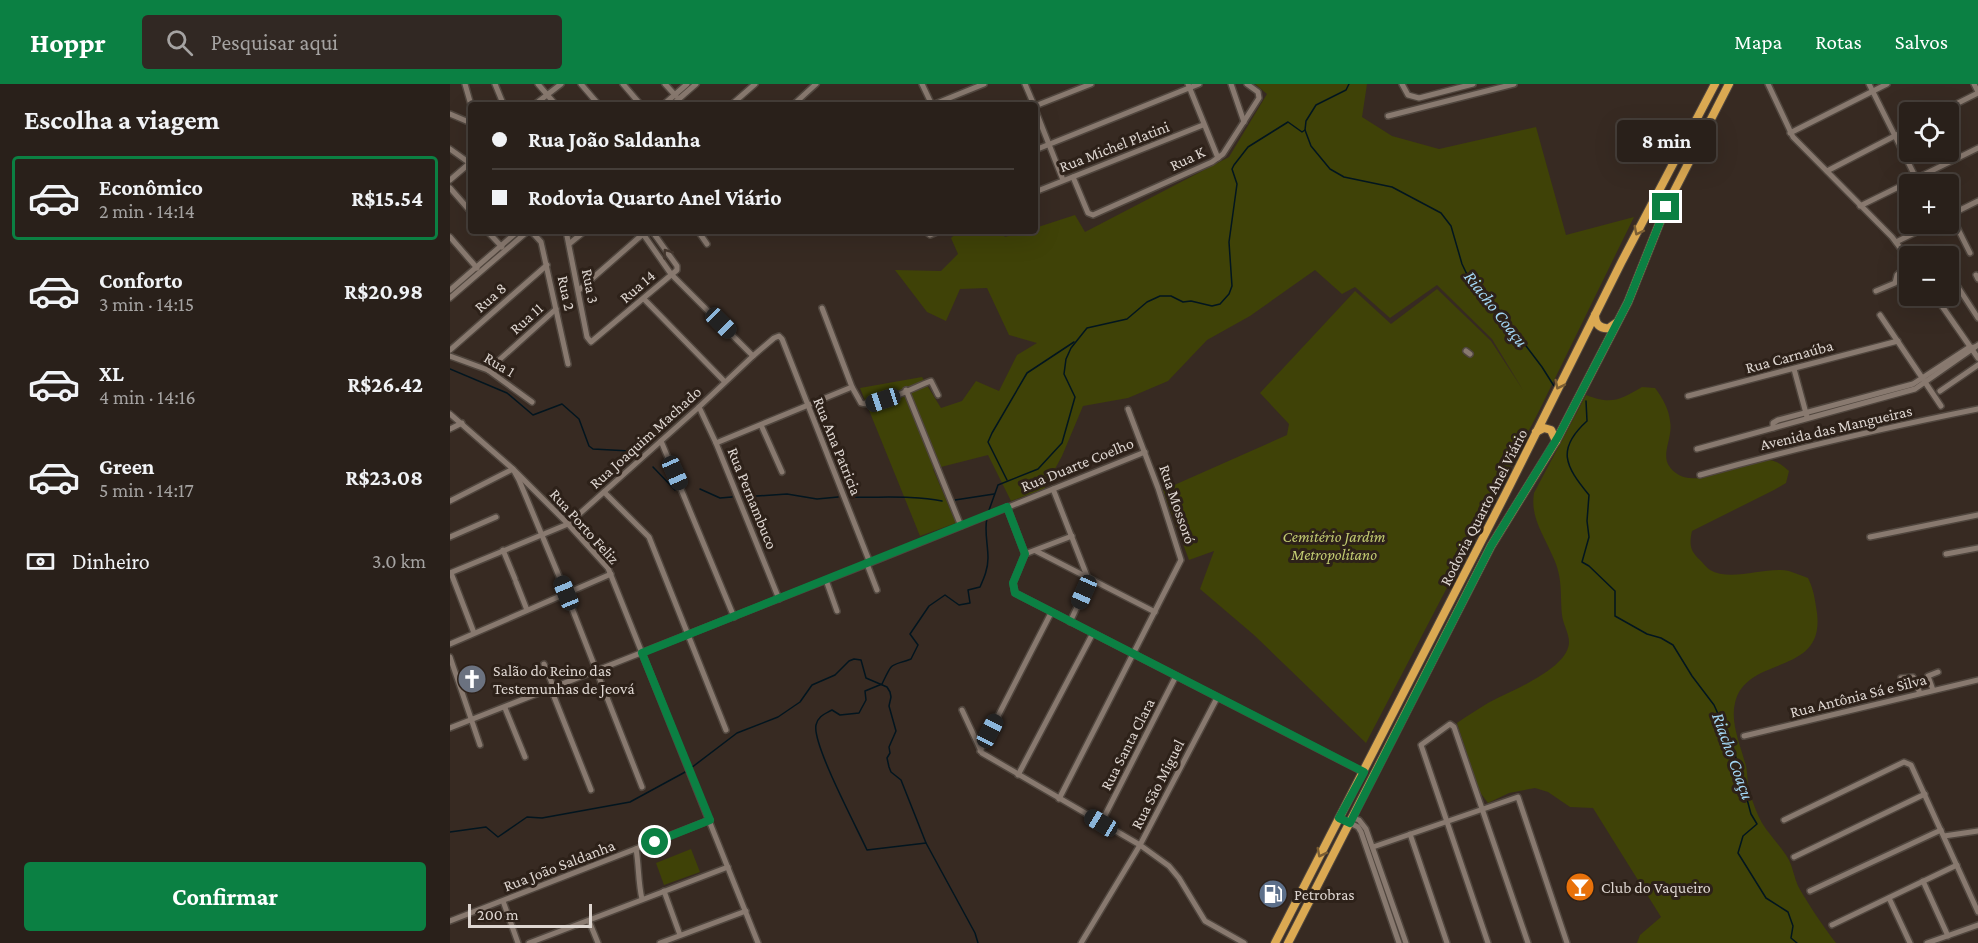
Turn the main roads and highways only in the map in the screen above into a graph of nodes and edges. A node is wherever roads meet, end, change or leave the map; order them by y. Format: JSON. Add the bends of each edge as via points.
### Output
{"nodes":[{"id":1,"x":1715,"y":84,"type":"edge"},
{"id":2,"x":1729,"y":84,"type":"edge"},
{"id":3,"x":1694,"y":124,"type":"junction"},
{"id":4,"x":1707,"y":128,"type":"junction"},
{"id":5,"x":1595,"y":315,"type":"junction"},
{"id":6,"x":1617,"y":323,"type":"junction"},
{"id":7,"x":1536,"y":432,"type":"junction"},
{"id":8,"x":1556,"y":441,"type":"junction"},
{"id":9,"x":1339,"y":818,"type":"junction"},
{"id":10,"x":1352,"y":820,"type":"junction"},
{"id":11,"x":1305,"y":884,"type":"junction"},
{"id":12,"x":1316,"y":888,"type":"junction"},
{"id":13,"x":1275,"y":943,"type":"edge"},
{"id":14,"x":1288,"y":943,"type":"edge"}],
"edges":[{"from":1,"to":3,"type":"highway","name":"Rodovia Quarto Anel Viário"},
{"from":2,"to":4,"type":"highway","name":"Rodovia Quarto Anel Viário"},
{"from":3,"to":4,"type":"highway"},
{"from":3,"to":5,"type":"highway","name":"Rodovia Quarto Anel Viário","one_way":true},
{"from":4,"to":6,"type":"highway","name":"Rodovia Quarto Anel Viário","via":[[1666,207]]},
{"from":5,"to":6,"type":"highway","via":[[1596,323],[1602,327]]},
{"from":5,"to":7,"type":"highway","name":"Rodovia Quarto Anel Viário","one_way":true},
{"from":6,"to":8,"type":"highway","name":"Rodovia Quarto Anel Viário"},
{"from":7,"to":8,"type":"highway","via":[[1551,430]]},
{"from":7,"to":9,"type":"highway","name":"Rodovia Quarto Anel Viário"},
{"from":8,"to":10,"type":"highway","name":"Rodovia Quarto Anel Viário","via":[[1491,546]]},
{"from":9,"to":10,"type":"highway"},
{"from":9,"to":11,"type":"highway","name":"Rodovia Quarto Anel Viário","one_way":true},
{"from":10,"to":12,"type":"highway","name":"Rodovia Quarto Anel Viário"},
{"from":11,"to":12,"type":"highway"},
{"from":11,"to":13,"type":"highway","name":"Rodovia Quarto Anel Viário"},
{"from":12,"to":14,"type":"highway","name":"Rodovia Quarto Anel Viário"}]}
